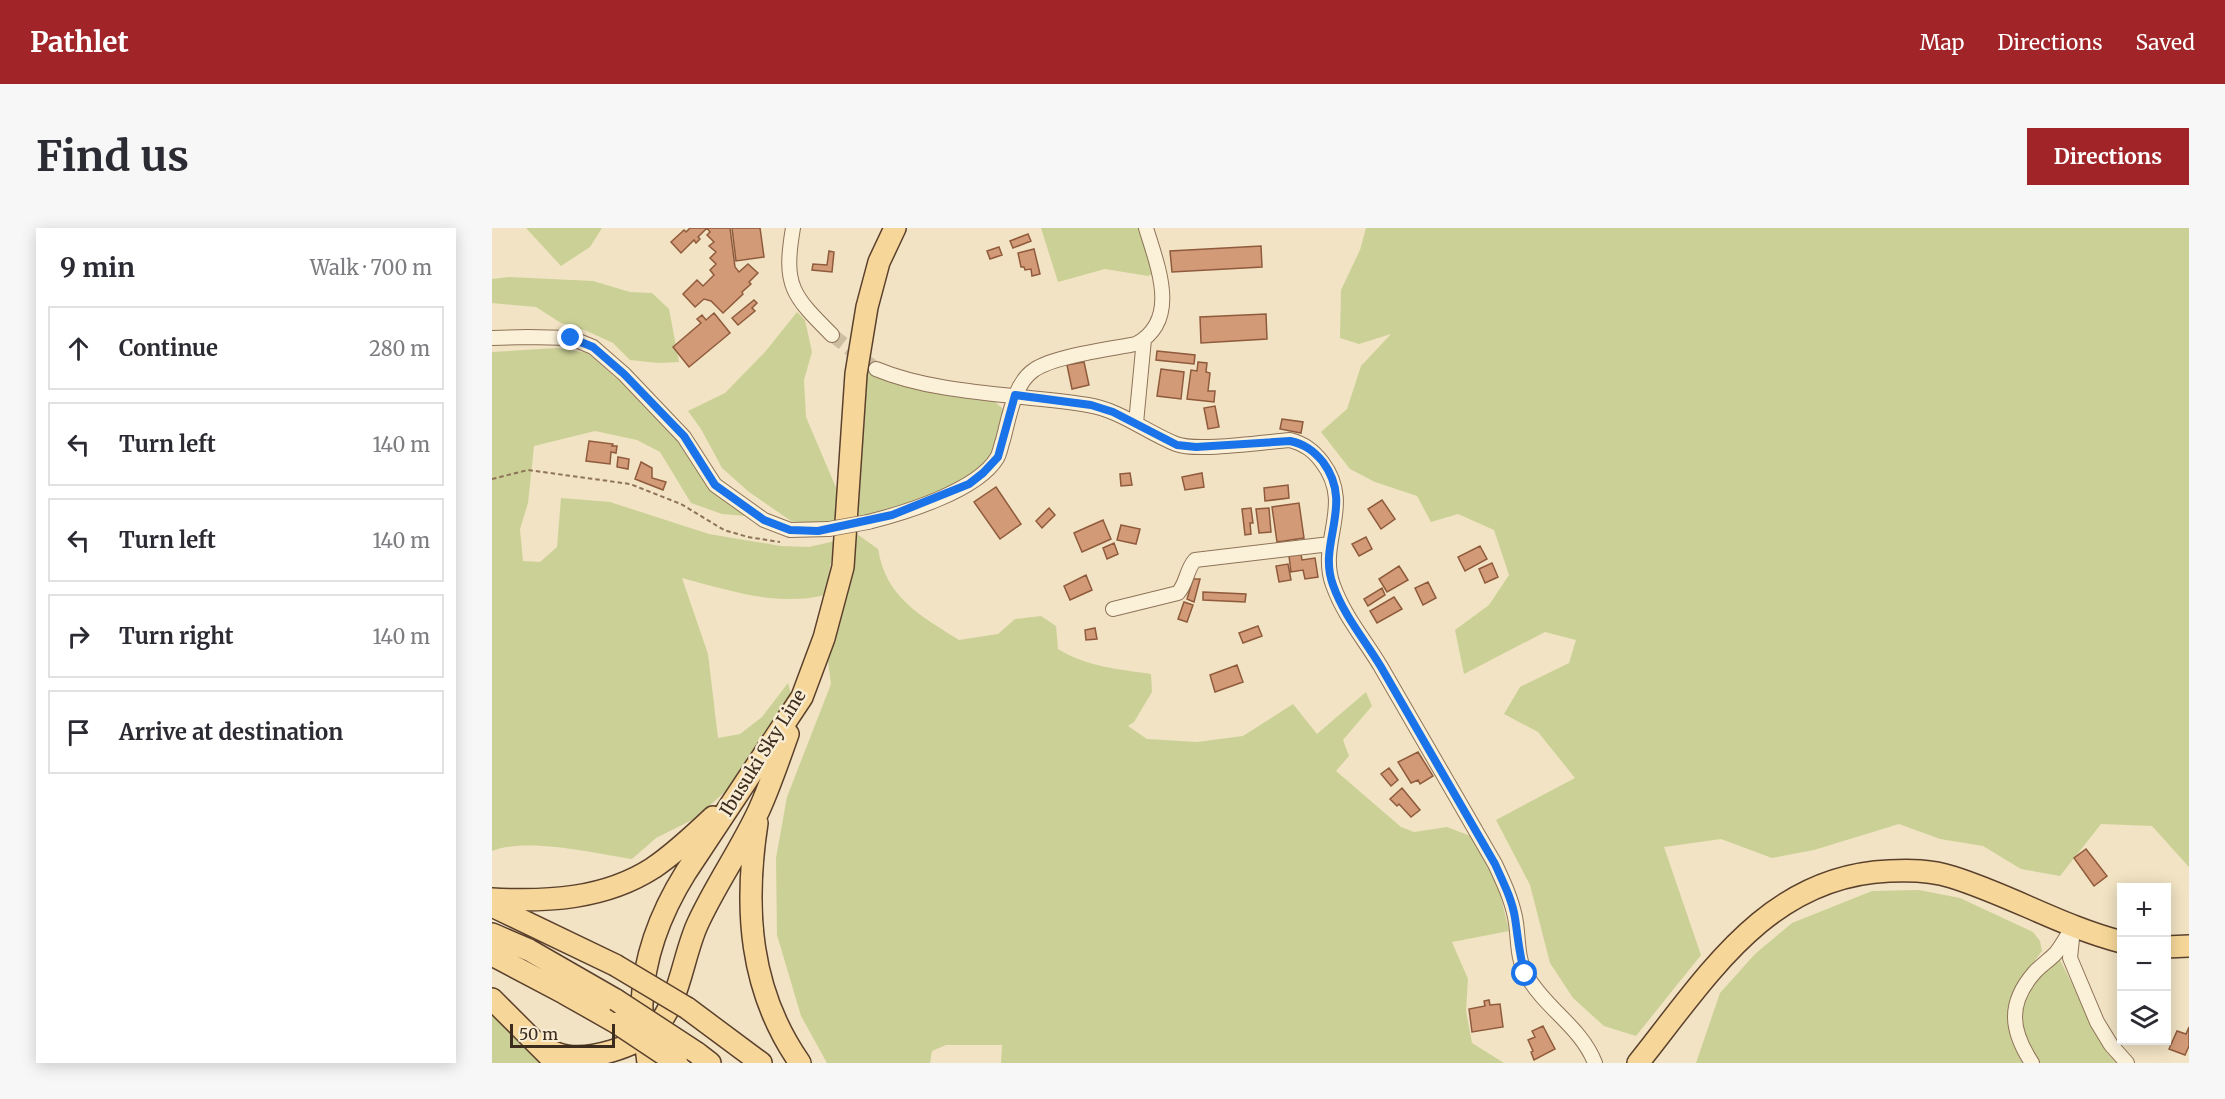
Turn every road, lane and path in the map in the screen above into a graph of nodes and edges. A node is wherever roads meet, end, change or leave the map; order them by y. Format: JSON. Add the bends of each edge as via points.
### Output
{"nodes":[{"id":1,"x":793,"y":228,"type":"edge"},
{"id":2,"x":895,"y":228,"type":"edge"},
{"id":3,"x":1146,"y":228,"type":"edge"},
{"id":4,"x":832,"y":335,"type":"tunnel mouth"},
{"id":5,"x":492,"y":338,"type":"edge"},
{"id":6,"x":1144,"y":339,"type":"junction"},
{"id":7,"x":876,"y":369,"type":"tunnel mouth"},
{"id":8,"x":1015,"y":395,"type":"junction"},
{"id":9,"x":1136,"y":423,"type":"junction"},
{"id":10,"x":492,"y":478,"type":"edge"},
{"id":11,"x":787,"y":542,"type":"dead end"},
{"id":12,"x":1330,"y":544,"type":"junction"},
{"id":13,"x":1113,"y":609,"type":"dead end"},
{"id":14,"x":802,"y":697,"type":"junction"},
{"id":15,"x":736,"y":798,"type":"junction"},
{"id":16,"x":759,"y":811,"type":"junction"},
{"id":17,"x":492,"y":898,"type":"edge"},
{"id":18,"x":492,"y":906,"type":"edge"},
{"id":19,"x":2073,"y":927,"type":"junction"},
{"id":20,"x":492,"y":934,"type":"edge"},
{"id":21,"x":2117,"y":941,"type":"edge"},
{"id":22,"x":2189,"y":946,"type":"edge"},
{"id":23,"x":2171,"y":947,"type":"edge"},
{"id":24,"x":492,"y":955,"type":"edge"},
{"id":25,"x":492,"y":999,"type":"edge"},
{"id":26,"x":645,"y":1037,"type":"junction"},
{"id":27,"x":541,"y":1047,"type":"junction"},
{"id":28,"x":703,"y":1058,"type":"edge"},
{"id":29,"x":555,"y":1063,"type":"edge"},
{"id":30,"x":648,"y":1063,"type":"edge"},
{"id":31,"x":677,"y":1063,"type":"edge"},
{"id":32,"x":761,"y":1063,"type":"edge"},
{"id":33,"x":800,"y":1063,"type":"edge"},
{"id":34,"x":1595,"y":1063,"type":"edge"},
{"id":35,"x":1638,"y":1063,"type":"edge"},
{"id":36,"x":2032,"y":1063,"type":"edge"},
{"id":37,"x":2127,"y":1063,"type":"edge"}],
"edges":[{"from":1,"to":4,"type":"street","via":[[788,258],[792,286],[805,308]]},
{"from":2,"to":14,"type":"main road","name":"Ibusuki Sky Line","via":[[879,262],[856,374],[843,567],[824,638]]},
{"from":3,"to":6,"type":"street","via":[[1158,270],[1163,309]]},
{"from":5,"to":8,"type":"street","bridge":true,"via":[[571,338],[593,347],[684,436],[715,485],[764,520],[790,530],[868,522],[920,506],[969,484],[998,457]]},
{"from":6,"to":8,"type":"street","via":[[1048,363],[1032,371]]},
{"from":6,"to":9,"type":"street"},
{"from":7,"to":8,"type":"street","via":[[900,379]]},
{"from":8,"to":9,"type":"street","via":[[1091,405]]},
{"from":9,"to":12,"type":"street","via":[[1177,445],[1302,443],[1316,454],[1334,483],[1337,496]]},
{"from":10,"to":11,"type":"path","via":[[528,470],[630,484],[681,504],[724,530]]},
{"from":12,"to":13,"type":"street","via":[[1195,560],[1188,567],[1184,586],[1178,593]]},
{"from":12,"to":34,"type":"street","via":[[1331,580],[1339,601],[1495,864],[1515,917],[1525,974],[1583,1039]]},
{"from":14,"to":15,"type":"main road","name":"Ibusuki Sky Line"},
{"from":14,"to":16,"type":"main road"},
{"from":15,"to":17,"type":"main road","via":[[675,851],[626,882],[567,898]]},
{"from":15,"to":26,"type":"main road","name":"Ibusuki Sky Line","via":[[669,899],[656,929],[644,976]]},
{"from":16,"to":26,"type":"main road","via":[[697,924],[671,1006]]},
{"from":16,"to":33,"type":"main road","via":[[750,886],[755,960],[777,1023]]},
{"from":18,"to":32,"type":"main road","bridge":true,"via":[[615,965],[687,1008]]},
{"from":19,"to":21,"type":"main road"},
{"from":19,"to":35,"type":"main road","via":[[1949,876],[1906,870],[1842,878],[1808,890],[1761,921],[1716,967]]},
{"from":19,"to":36,"type":"street","via":[[2017,998],[2016,1028]]},
{"from":19,"to":37,"type":"street","via":[[2070,958],[2097,1022]]},
{"from":20,"to":28,"type":"main road","bridge":true,"via":[[529,950],[616,1000]]},
{"from":22,"to":23,"type":"main road"},
{"from":24,"to":31,"type":"main road","bridge":true,"via":[[617,1023]]},
{"from":25,"to":27,"type":"main road"},
{"from":26,"to":27,"type":"main road","via":[[601,1054],[567,1056]]},
{"from":26,"to":30,"type":"main road","name":"Ibusuki Sky Line"},
{"from":27,"to":29,"type":"main road"}]}
